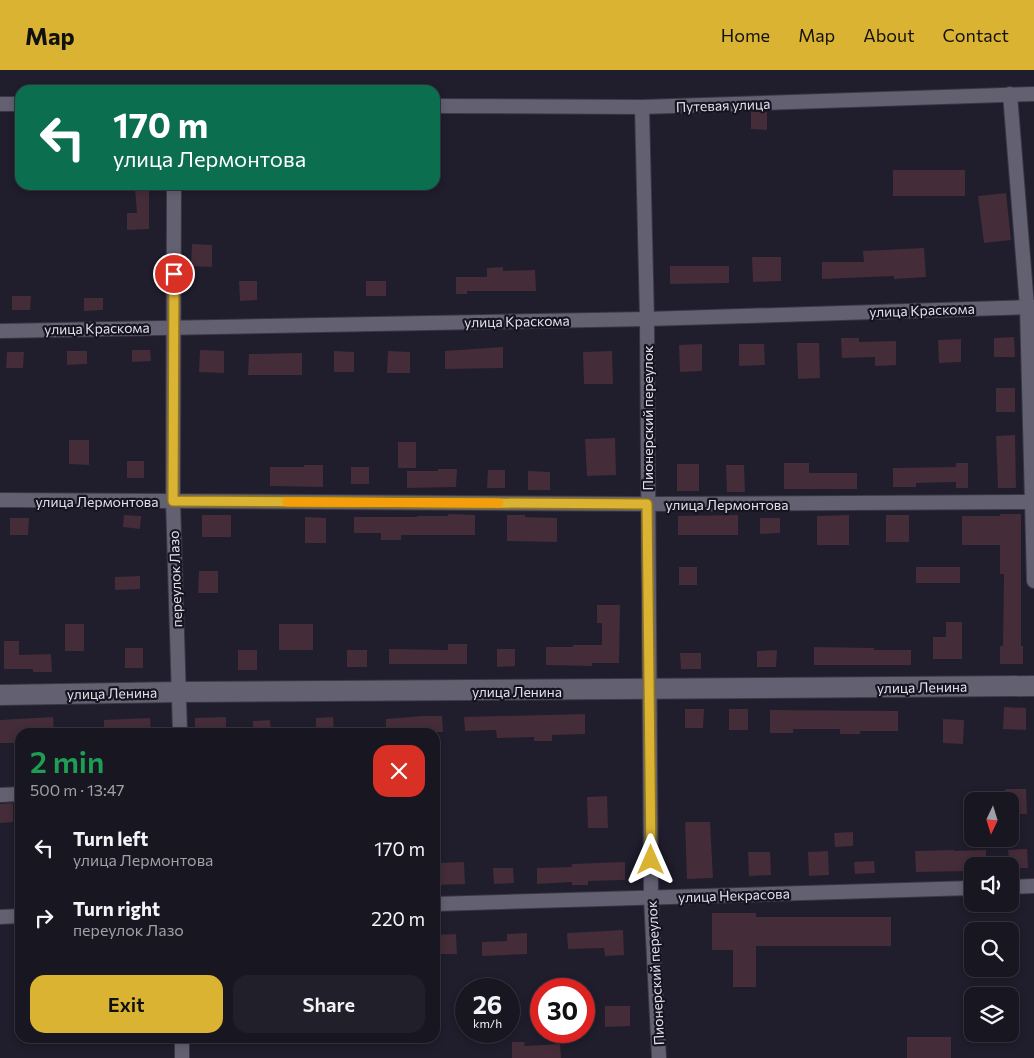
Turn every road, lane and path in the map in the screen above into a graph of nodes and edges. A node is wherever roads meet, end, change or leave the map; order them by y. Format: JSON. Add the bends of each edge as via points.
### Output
{"nodes":[{"id":1,"x":1010,"y":94,"type":"junction"},
{"id":2,"x":1034,"y":94,"type":"edge"},
{"id":3,"x":0,"y":104,"type":"edge"},
{"id":4,"x":15,"y":104,"type":"edge"},
{"id":5,"x":440,"y":106,"type":"edge"},
{"id":6,"x":642,"y":107,"type":"junction"},
{"id":7,"x":174,"y":190,"type":"edge"},
{"id":8,"x":1031,"y":307,"type":"edge"},
{"id":9,"x":646,"y":319,"type":"junction"},
{"id":10,"x":175,"y":327,"type":"junction"},
{"id":11,"x":0,"y":330,"type":"edge"},
{"id":12,"x":0,"y":500,"type":"edge"},
{"id":13,"x":173,"y":501,"type":"junction"},
{"id":14,"x":1033,"y":502,"type":"edge"},
{"id":15,"x":647,"y":504,"type":"junction"},
{"id":16,"x":1034,"y":581,"type":"edge"},
{"id":17,"x":1034,"y":686,"type":"edge"},
{"id":18,"x":650,"y":690,"type":"junction"},
{"id":19,"x":179,"y":692,"type":"junction"},
{"id":20,"x":0,"y":695,"type":"edge"},
{"id":21,"x":180,"y":728,"type":"edge"},
{"id":22,"x":15,"y":794,"type":"edge"},
{"id":23,"x":0,"y":795,"type":"edge"},
{"id":24,"x":1034,"y":886,"type":"edge"},
{"id":25,"x":1019,"y":887,"type":"edge"},
{"id":26,"x":964,"y":888,"type":"edge"},
{"id":27,"x":651,"y":898,"type":"junction"},
{"id":28,"x":440,"y":904,"type":"edge"},
{"id":29,"x":15,"y":916,"type":"edge"},
{"id":30,"x":0,"y":917,"type":"edge"},
{"id":31,"x":182,"y":1043,"type":"edge"},
{"id":32,"x":182,"y":1058,"type":"edge"},
{"id":33,"x":660,"y":1058,"type":"edge"}],
"edges":[{"from":1,"to":2,"type":"street","name":"Путевая улица"},
{"from":1,"to":6,"type":"street","name":"Путевая улица"},
{"from":1,"to":8,"type":"street"},
{"from":3,"to":4,"type":"street"},
{"from":5,"to":6,"type":"street","name":"Путевая улица"},
{"from":6,"to":9,"type":"street","name":"Пионерский переулок"},
{"from":7,"to":10,"type":"street","name":"переулок Лазо"},
{"from":8,"to":9,"type":"street","name":"улица Краскома"},
{"from":8,"to":14,"type":"street"},
{"from":9,"to":10,"type":"street","name":"улица Краскома"},
{"from":9,"to":15,"type":"street","name":"Пионерский переулок"},
{"from":10,"to":11,"type":"street","name":"улица Краскома"},
{"from":10,"to":13,"type":"street","name":"переулок Лазо"},
{"from":12,"to":13,"type":"street","name":"улица Лермонтова"},
{"from":13,"to":15,"type":"street","name":"улица Лермонтова"},
{"from":13,"to":19,"type":"street","name":"переулок Лазо"},
{"from":14,"to":15,"type":"street","name":"улица Лермонтова"},
{"from":14,"to":16,"type":"street"},
{"from":15,"to":18,"type":"street","name":"Пионерский переулок"},
{"from":17,"to":18,"type":"main road","name":"улица Ленина"},
{"from":18,"to":19,"type":"main road","name":"улица Ленина"},
{"from":18,"to":27,"type":"street","name":"Пионерский переулок"},
{"from":19,"to":20,"type":"main road","name":"улица Ленина"},
{"from":19,"to":21,"type":"street","name":"переулок Лазо"},
{"from":22,"to":23,"type":"street"},
{"from":24,"to":25,"type":"street"},
{"from":26,"to":27,"type":"street","name":"улица Некрасова"},
{"from":27,"to":28,"type":"street","name":"улица Некрасова"},
{"from":27,"to":33,"type":"street","name":"Пионерский переулок"},
{"from":29,"to":30,"type":"street"},
{"from":31,"to":32,"type":"street"}]}
